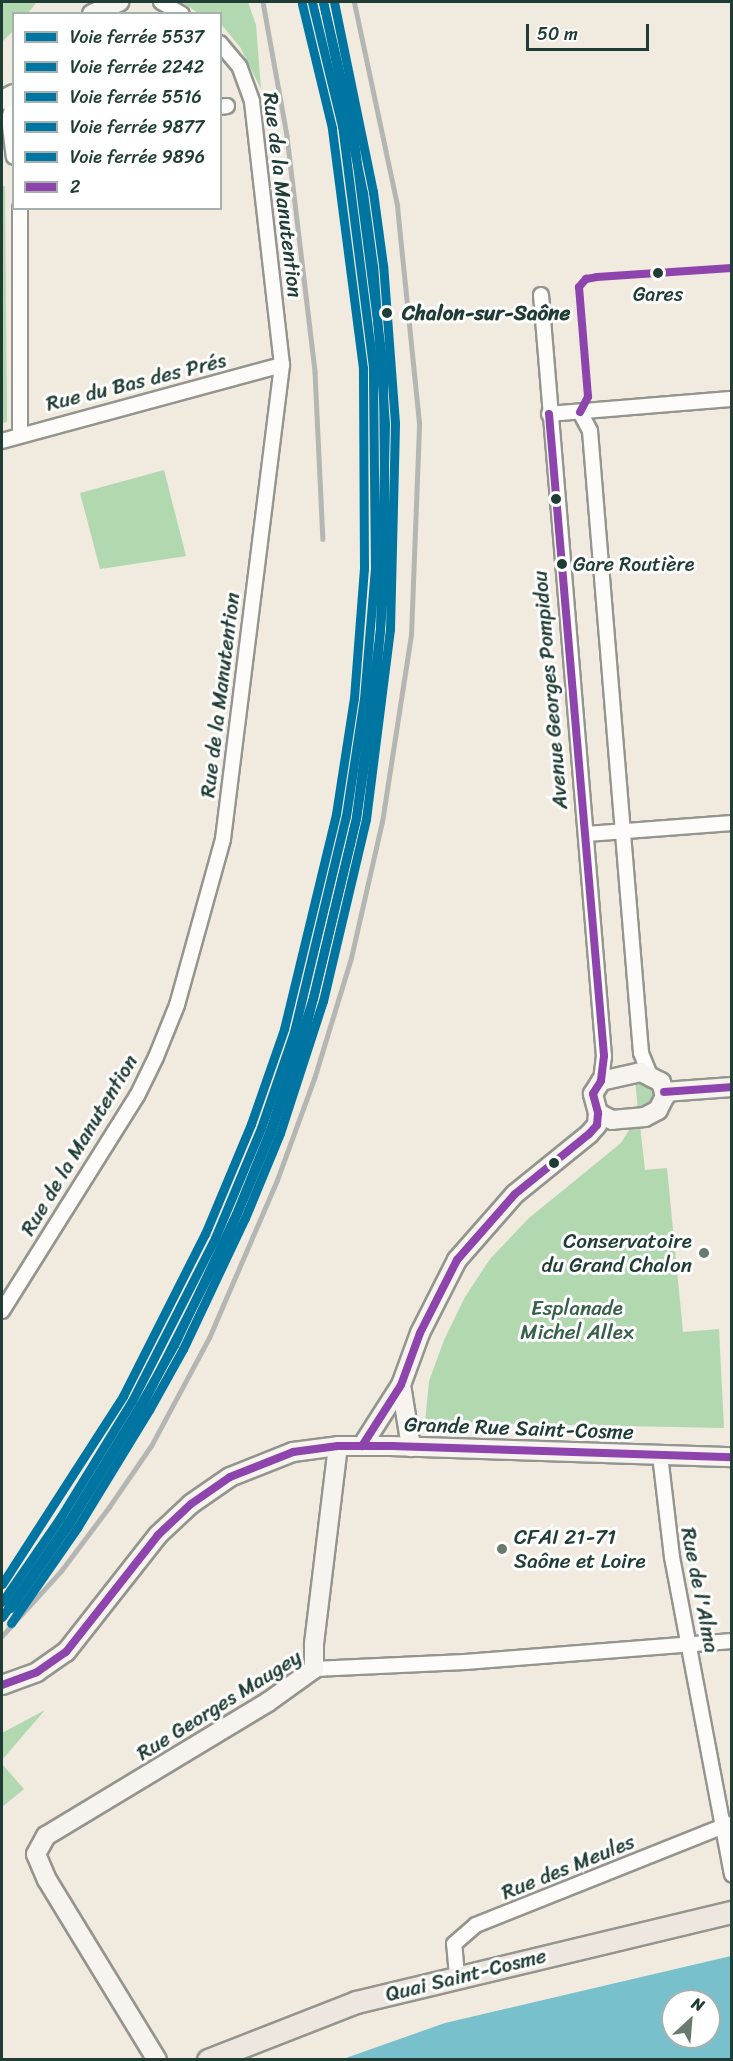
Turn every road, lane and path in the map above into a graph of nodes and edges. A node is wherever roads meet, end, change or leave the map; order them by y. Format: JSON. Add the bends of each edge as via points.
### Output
{"nodes":[{"id":1,"x":119,"y":2,"type":"edge"},
{"id":2,"x":124,"y":2,"type":"edge"},
{"id":3,"x":132,"y":2,"type":"edge"},
{"id":4,"x":161,"y":2,"type":"edge"},
{"id":5,"x":96,"y":12,"type":"edge"},
{"id":6,"x":178,"y":12,"type":"edge"},
{"id":7,"x":222,"y":45,"type":"edge"},
{"id":8,"x":10,"y":102,"type":"edge"},
{"id":9,"x":12,"y":141,"type":"edge"},
{"id":10,"x":20,"y":210,"type":"edge"},
{"id":11,"x":541,"y":295,"type":"dead end"},
{"id":12,"x":282,"y":365,"type":"junction"},
{"id":13,"x":732,"y":399,"type":"edge"},
{"id":14,"x":580,"y":412,"type":"junction"},
{"id":15,"x":549,"y":414,"type":"junction"},
{"id":16,"x":20,"y":434,"type":"junction"},
{"id":17,"x":2,"y":441,"type":"edge"},
{"id":18,"x":732,"y":823,"type":"edge"},
{"id":19,"x":624,"y":830,"type":"junction"},
{"id":20,"x":587,"y":834,"type":"junction"},
{"id":21,"x":649,"y":1073,"type":"junction"},
{"id":22,"x":601,"y":1081,"type":"junction"},
{"id":23,"x":732,"y":1087,"type":"edge"},
{"id":24,"x":664,"y":1092,"type":"junction"},
{"id":25,"x":598,"y":1113,"type":"junction"},
{"id":26,"x":2,"y":1311,"type":"edge"},
{"id":27,"x":401,"y":1385,"type":"junction"},
{"id":28,"x":338,"y":1446,"type":"junction"},
{"id":29,"x":362,"y":1446,"type":"junction"},
{"id":30,"x":411,"y":1447,"type":"junction"},
{"id":31,"x":660,"y":1455,"type":"junction"},
{"id":32,"x":732,"y":1457,"type":"edge"},
{"id":33,"x":732,"y":1641,"type":"edge"},
{"id":34,"x":689,"y":1645,"type":"junction"},
{"id":35,"x":314,"y":1669,"type":"junction"},
{"id":36,"x":2,"y":1685,"type":"edge"},
{"id":37,"x":727,"y":1825,"type":"edge"},
{"id":38,"x":732,"y":1874,"type":"edge"},
{"id":39,"x":732,"y":1912,"type":"edge"},
{"id":40,"x":457,"y":1976,"type":"junction"},
{"id":41,"x":157,"y":2060,"type":"edge"},
{"id":42,"x":208,"y":2060,"type":"edge"}],
"edges":[{"from":1,"to":5,"type":"street"},
{"from":2,"to":3,"type":"street"},
{"from":4,"to":6,"type":"street"},
{"from":7,"to":12,"type":"street","name":"Rue de la Manutention","via":[[239,66],[252,101]]},
{"from":8,"to":9,"type":"street"},
{"from":10,"to":16,"type":"street"},
{"from":11,"to":15,"type":"street","name":"Avenue Georges Pompidou"},
{"from":12,"to":16,"type":"street","name":"Rue du Bas des Prés"},
{"from":12,"to":26,"type":"street","name":"Rue de la Manutention","via":[[223,839],[177,1005],[137,1096]]},
{"from":13,"to":14,"type":"street"},
{"from":14,"to":15,"type":"street"},
{"from":14,"to":19,"type":"street","via":[[590,431]]},
{"from":15,"to":20,"type":"street","name":"Avenue Georges Pompidou"},
{"from":16,"to":17,"type":"street","name":"Rue du Bas des Prés"},
{"from":18,"to":19,"type":"street"},
{"from":19,"to":20,"type":"street"},
{"from":19,"to":21,"type":"street","via":[[642,1053]]},
{"from":20,"to":22,"type":"street","name":"Avenue Georges Pompidou","via":[[604,1056]]},
{"from":21,"to":22,"type":"street"},
{"from":21,"to":24,"type":"street","via":[[661,1082]]},
{"from":22,"to":25,"type":"street","via":[[593,1094]]},
{"from":23,"to":24,"type":"street"},
{"from":24,"to":25,"type":"street","via":[[663,1104],[652,1115],[612,1120]]},
{"from":25,"to":27,"type":"street","via":[[597,1125],[589,1134],[515,1194],[457,1260],[420,1333]]},
{"from":27,"to":29,"type":"street"},
{"from":27,"to":30,"type":"street"},
{"from":28,"to":29,"type":"street","name":"Grande Rue Saint-Cosme"},
{"from":28,"to":35,"type":"street"},
{"from":28,"to":36,"type":"street","name":"Grande Rue Saint-Cosme","via":[[293,1452],[256,1465],[209,1490],[158,1535],[66,1652],[36,1672]]},
{"from":29,"to":30,"type":"street","name":"Grande Rue Saint-Cosme"},
{"from":30,"to":31,"type":"street","name":"Grande Rue Saint-Cosme"},
{"from":31,"to":32,"type":"street","name":"Grande Rue Saint-Cosme"},
{"from":31,"to":34,"type":"street","name":"Rue de l'Alma","via":[[663,1500]]},
{"from":33,"to":34,"type":"street","name":"Rue Georges Maugey"},
{"from":34,"to":35,"type":"street","name":"Rue Georges Maugey"},
{"from":34,"to":37,"type":"street","name":"Rue de l'Alma"},
{"from":35,"to":41,"type":"street","name":"Rue Georges Maugey","via":[[268,1702],[46,1836],[36,1854],[43,1872]]},
{"from":37,"to":38,"type":"street","name":"Rue de l'Alma"},
{"from":37,"to":40,"type":"street","name":"Rue des Meules","via":[[476,1925],[454,1944]]},
{"from":39,"to":40,"type":"main road","name":"Quai Saint-Cosme"},
{"from":40,"to":42,"type":"main road","name":"Quai Saint-Cosme","via":[[356,2002]]}]}
